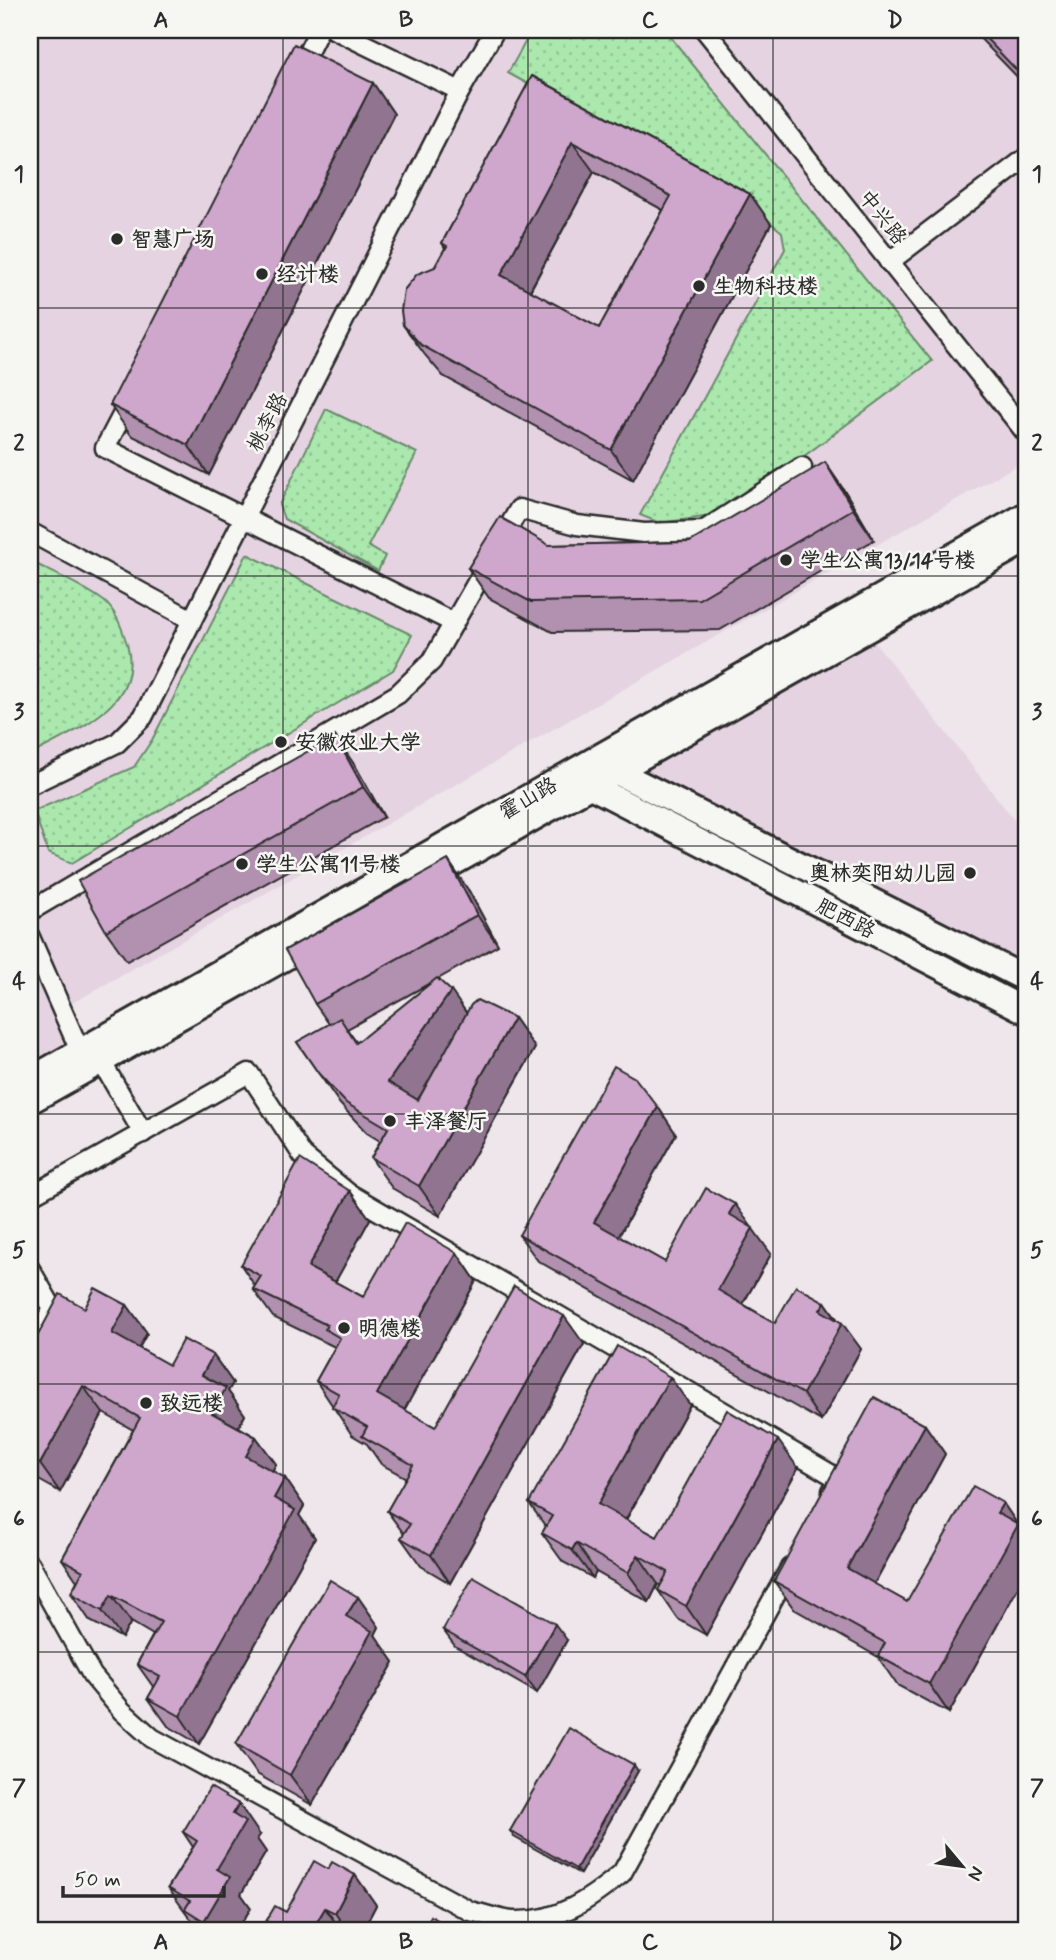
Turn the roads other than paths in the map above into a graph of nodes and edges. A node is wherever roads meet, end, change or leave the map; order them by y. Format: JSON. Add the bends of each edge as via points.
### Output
{"nodes":[{"id":1,"x":319,"y":30,"type":"edge"},
{"id":2,"x":335,"y":30,"type":"edge"},
{"id":3,"x":495,"y":30,"type":"edge"},
{"id":4,"x":705,"y":30,"type":"edge"},
{"id":5,"x":288,"y":90,"type":"edge"},
{"id":6,"x":460,"y":91,"type":"junction"},
{"id":7,"x":1026,"y":158,"type":"edge"},
{"id":8,"x":889,"y":262,"type":"junction"},
{"id":9,"x":137,"y":385,"type":"edge"},
{"id":10,"x":1026,"y":433,"type":"edge"},
{"id":11,"x":802,"y":467,"type":"dead end"},
{"id":12,"x":1026,"y":515,"type":"edge"},
{"id":13,"x":245,"y":517,"type":"junction"},
{"id":14,"x":30,"y":532,"type":"edge"},
{"id":15,"x":1026,"y":540,"type":"edge"},
{"id":16,"x":192,"y":620,"type":"junction"},
{"id":17,"x":454,"y":623,"type":"junction"},
{"id":18,"x":617,"y":772,"type":"junction"},
{"id":19,"x":30,"y":785,"type":"edge"},
{"id":20,"x":591,"y":786,"type":"junction"},
{"id":21,"x":30,"y":911,"type":"edge"},
{"id":22,"x":30,"y":937,"type":"edge"},
{"id":23,"x":1026,"y":979,"type":"edge"},
{"id":24,"x":1026,"y":1011,"type":"edge"},
{"id":25,"x":91,"y":1056,"type":"junction"},
{"id":26,"x":30,"y":1080,"type":"edge"},
{"id":27,"x":30,"y":1101,"type":"edge"},
{"id":28,"x":143,"y":1133,"type":"junction"},
{"id":29,"x":30,"y":1196,"type":"edge"},
{"id":30,"x":30,"y":1269,"type":"edge"},
{"id":31,"x":30,"y":1348,"type":"edge"},
{"id":32,"x":826,"y":1503,"type":"edge"},
{"id":33,"x":799,"y":1551,"type":"edge"},
{"id":34,"x":30,"y":1564,"type":"edge"}],
"edges":[{"from":1,"to":5,"type":"street"},
{"from":2,"to":6,"type":"street"},
{"from":3,"to":6,"type":"street","name":"桃李路"},
{"from":4,"to":8,"type":"street","name":"中兴路"},
{"from":6,"to":13,"type":"street","name":"桃李路"},
{"from":7,"to":8,"type":"street"},
{"from":8,"to":10,"type":"street","name":"中兴路"},
{"from":9,"to":13,"type":"street","via":[[105,448]]},
{"from":11,"to":17,"type":"street","via":[[704,531],[644,533],[577,525],[519,509]]},
{"from":12,"to":25,"type":"main road","name":"霍山路"},
{"from":13,"to":16,"type":"street","name":"桃李路"},
{"from":13,"to":17,"type":"street"},
{"from":14,"to":16,"type":"street"},
{"from":15,"to":18,"type":"main road","name":"霍山路"},
{"from":16,"to":19,"type":"street","name":"桃李路","via":[[143,717],[129,735]]},
{"from":17,"to":21,"type":"street","via":[[432,661],[398,694]]},
{"from":18,"to":20,"type":"main road","name":"霍山路"},
{"from":18,"to":23,"type":"main road","name":"肥西路"},
{"from":20,"to":24,"type":"main road","name":"肥西路"},
{"from":20,"to":25,"type":"main road","name":"霍山路"},
{"from":22,"to":25,"type":"street"},
{"from":25,"to":26,"type":"main road","name":"霍山路"},
{"from":25,"to":27,"type":"main road","name":"霍山路"},
{"from":25,"to":28,"type":"street"},
{"from":28,"to":29,"type":"street"},
{"from":28,"to":32,"type":"street","via":[[248,1073],[291,1141],[315,1169],[348,1193],[839,1479]]},
{"from":30,"to":31,"type":"street","via":[[53,1309]]},
{"from":33,"to":34,"type":"street","via":[[622,1873],[588,1901],[552,1916],[513,1920],[470,1911],[152,1738],[92,1675]]}]}
